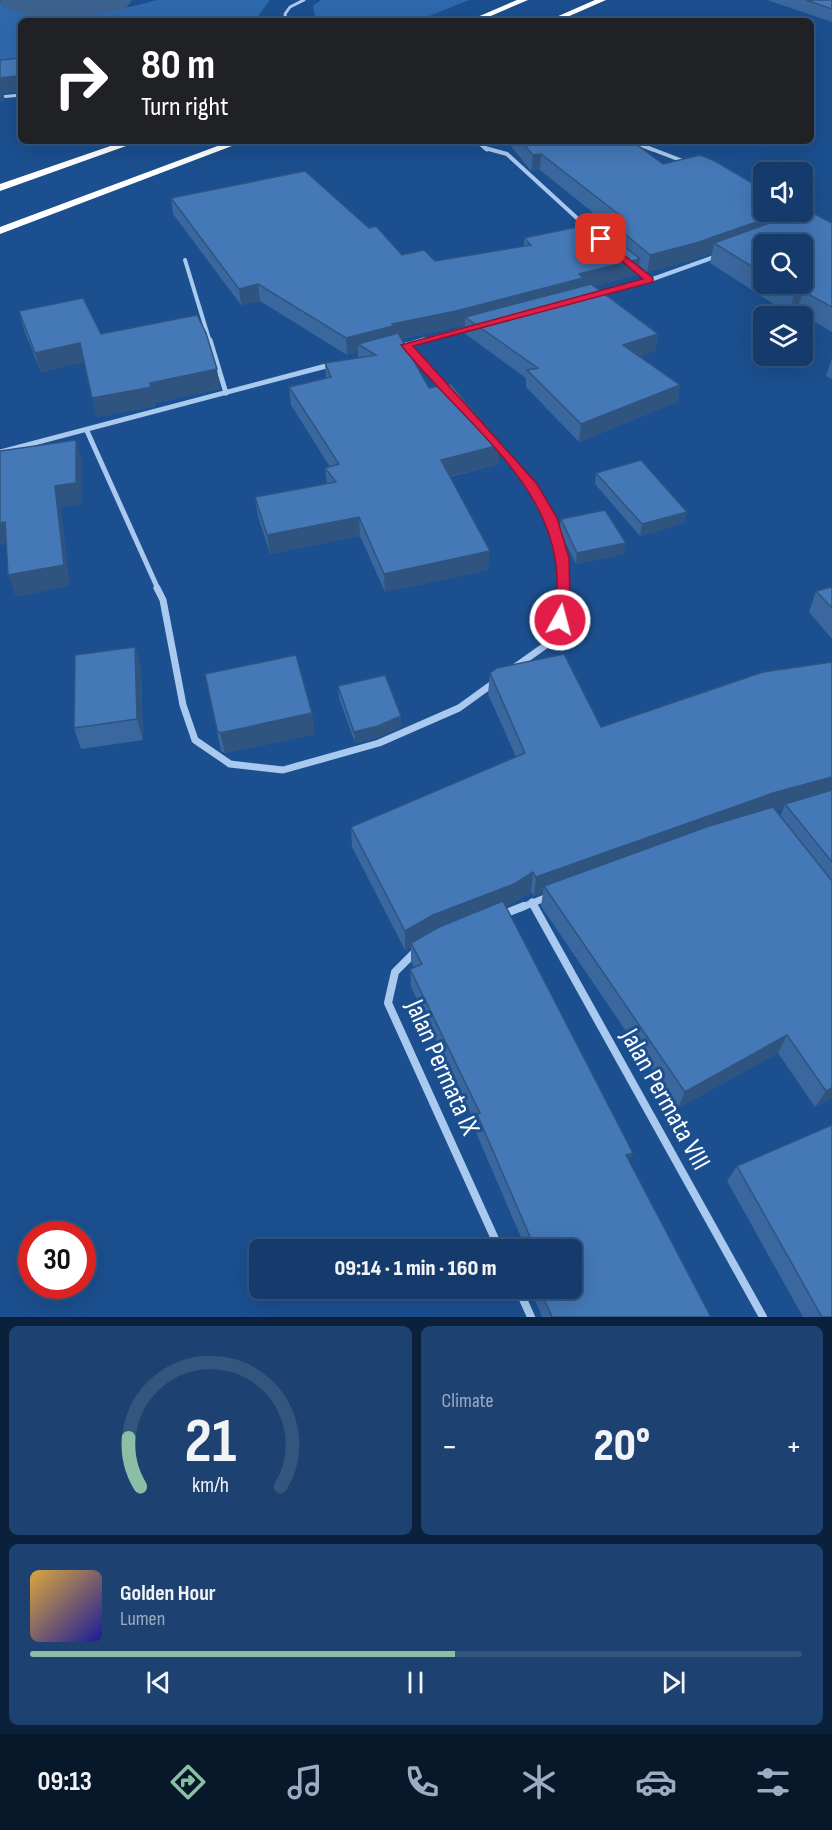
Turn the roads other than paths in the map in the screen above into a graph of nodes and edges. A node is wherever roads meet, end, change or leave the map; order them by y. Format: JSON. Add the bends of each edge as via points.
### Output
{"nodes":[{"id":1,"x":304,"y":0,"type":"edge"},
{"id":2,"x":524,"y":0,"type":"edge"},
{"id":3,"x":602,"y":0,"type":"edge"},
{"id":4,"x":286,"y":18,"type":"edge"},
{"id":5,"x":479,"y":18,"type":"edge"},
{"id":6,"x":558,"y":18,"type":"edge"},
{"id":7,"x":18,"y":95,"type":"edge"},
{"id":8,"x":0,"y":97,"type":"edge"},
{"id":9,"x":126,"y":144,"type":"edge"},
{"id":10,"x":232,"y":144,"type":"edge"},
{"id":11,"x":480,"y":144,"type":"edge"},
{"id":12,"x":637,"y":144,"type":"edge"},
{"id":13,"x":696,"y":166,"type":"edge"},
{"id":14,"x":0,"y":188,"type":"edge"},
{"id":15,"x":0,"y":231,"type":"edge"},
{"id":16,"x":596,"y":235,"type":"edge"},
{"id":17,"x":728,"y":252,"type":"edge"},
{"id":18,"x":623,"y":258,"type":"edge"},
{"id":19,"x":185,"y":260,"type":"dead end"},
{"id":20,"x":650,"y":280,"type":"junction"},
{"id":21,"x":593,"y":295,"type":"edge"},
{"id":22,"x":482,"y":324,"type":"edge"},
{"id":23,"x":406,"y":345,"type":"junction"},
{"id":24,"x":395,"y":348,"type":"edge"},
{"id":25,"x":339,"y":363,"type":"edge"},
{"id":26,"x":226,"y":393,"type":"junction"},
{"id":27,"x":453,"y":397,"type":"edge"},
{"id":28,"x":87,"y":431,"type":"junction"},
{"id":29,"x":492,"y":440,"type":"edge"},
{"id":30,"x":0,"y":452,"type":"edge"},
{"id":31,"x":507,"y":673,"type":"edge"},
{"id":32,"x":498,"y":680,"type":"edge"},
{"id":33,"x":554,"y":894,"type":"edge"},
{"id":34,"x":532,"y":902,"type":"junction"},
{"id":35,"x":490,"y":920,"type":"edge"},
{"id":36,"x":427,"y":946,"type":"edge"},
{"id":37,"x":495,"y":1239,"type":"edge"},
{"id":38,"x":523,"y":1299,"type":"edge"},
{"id":39,"x":531,"y":1317,"type":"edge"},
{"id":40,"x":763,"y":1317,"type":"edge"}],
"edges":[{"from":1,"to":4,"type":"street","via":[[290,8]]},
{"from":2,"to":5,"type":"highway"},
{"from":3,"to":6,"type":"highway"},
{"from":7,"to":8,"type":"street"},
{"from":9,"to":14,"type":"highway"},
{"from":10,"to":15,"type":"highway"},
{"from":11,"to":16,"type":"street","via":[[488,151],[507,154]]},
{"from":12,"to":13,"type":"street"},
{"from":17,"to":20,"type":"street"},
{"from":18,"to":20,"type":"street"},
{"from":19,"to":26,"type":"street"},
{"from":20,"to":21,"type":"street"},
{"from":22,"to":23,"type":"street"},
{"from":23,"to":24,"type":"street"},
{"from":23,"to":27,"type":"street"},
{"from":25,"to":26,"type":"street"},
{"from":26,"to":28,"type":"street"},
{"from":28,"to":30,"type":"street"},
{"from":28,"to":32,"type":"street","via":[[163,600],[183,705],[195,740],[230,764],[283,770],[379,743],[459,708]]},
{"from":29,"to":31,"type":"street","via":[[531,484],[550,518],[562,558],[564,602],[556,638]]},
{"from":33,"to":34,"type":"street"},
{"from":34,"to":35,"type":"street"},
{"from":34,"to":40,"type":"street","name":"Jalan Permata VIII"},
{"from":36,"to":37,"type":"street","name":"Jalan Permata IX","via":[[396,966],[388,1003]]},
{"from":38,"to":39,"type":"street"}]}
